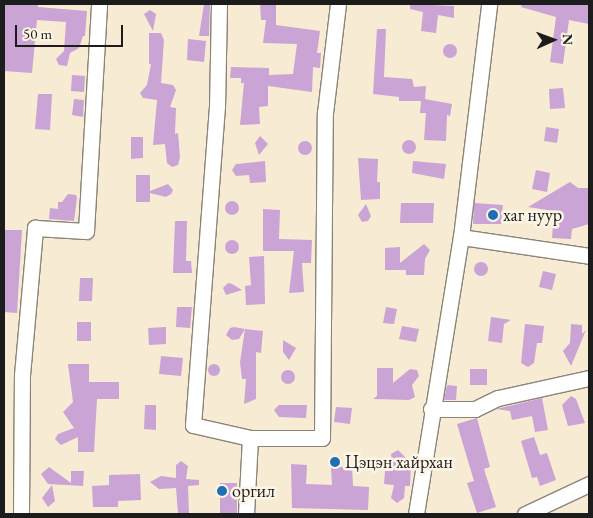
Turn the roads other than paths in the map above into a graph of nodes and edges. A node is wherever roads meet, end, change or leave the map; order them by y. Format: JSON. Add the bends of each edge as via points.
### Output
{"nodes":[{"id":1,"x":99,"y":4,"type":"edge"},
{"id":2,"x":219,"y":4,"type":"edge"},
{"id":3,"x":338,"y":4,"type":"edge"},
{"id":4,"x":489,"y":4,"type":"edge"},
{"id":5,"x":461,"y":237,"type":"junction"},
{"id":6,"x":589,"y":256,"type":"edge"},
{"id":7,"x":589,"y":378,"type":"edge"},
{"id":8,"x":431,"y":409,"type":"junction"},
{"id":9,"x":250,"y":438,"type":"junction"},
{"id":10,"x":589,"y":484,"type":"edge"},
{"id":11,"x":21,"y":514,"type":"edge"},
{"id":12,"x":246,"y":514,"type":"edge"},
{"id":13,"x":416,"y":514,"type":"edge"},
{"id":14,"x":525,"y":514,"type":"edge"}],
"edges":[{"from":1,"to":11,"type":"street","via":[[86,231],[35,228],[22,375]]},
{"from":2,"to":9,"type":"street","via":[[216,106],[193,425]]},
{"from":3,"to":9,"type":"street","via":[[325,113],[322,438]]},
{"from":4,"to":5,"type":"street"},
{"from":5,"to":6,"type":"street"},
{"from":5,"to":8,"type":"street"},
{"from":7,"to":8,"type":"street","via":[[498,398],[475,409]]},
{"from":8,"to":13,"type":"street"},
{"from":9,"to":12,"type":"street"},
{"from":10,"to":14,"type":"street"}]}
